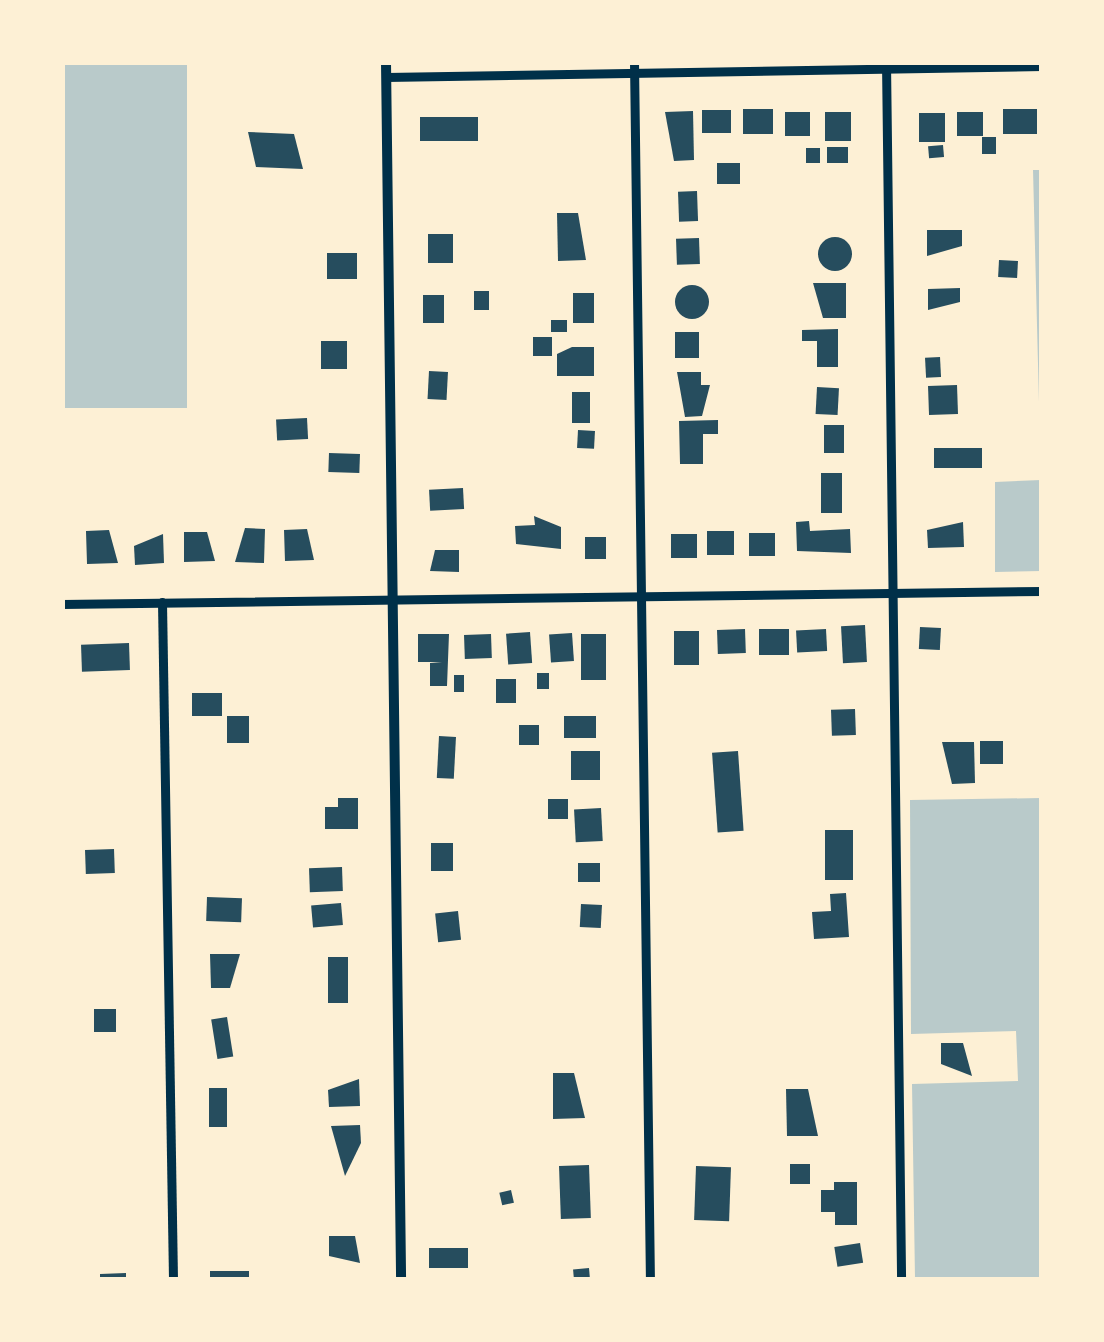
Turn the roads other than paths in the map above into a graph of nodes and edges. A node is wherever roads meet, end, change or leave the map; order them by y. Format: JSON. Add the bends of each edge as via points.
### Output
{"nodes":[{"id":1,"x":386,"y":62,"type":"edge"},
{"id":2,"x":886,"y":66,"type":"edge"},
{"id":3,"x":1042,"y":66,"type":"edge"},
{"id":4,"x":634,"y":68,"type":"edge"},
{"id":5,"x":386,"y":77,"type":"junction"},
{"id":6,"x":1042,"y":591,"type":"edge"},
{"id":7,"x":891,"y":594,"type":"junction"},
{"id":8,"x":641,"y":598,"type":"junction"},
{"id":9,"x":393,"y":599,"type":"junction"},
{"id":10,"x":162,"y":602,"type":"junction"},
{"id":11,"x":62,"y":604,"type":"edge"},
{"id":12,"x":173,"y":1280,"type":"edge"},
{"id":13,"x":402,"y":1280,"type":"edge"},
{"id":14,"x":650,"y":1280,"type":"edge"},
{"id":15,"x":901,"y":1280,"type":"edge"}],
"edges":[{"from":1,"to":5,"type":"street"},
{"from":2,"to":3,"type":"street"},
{"from":2,"to":4,"type":"street"},
{"from":2,"to":7,"type":"street"},
{"from":4,"to":5,"type":"street"},
{"from":4,"to":8,"type":"street"},
{"from":5,"to":9,"type":"street"},
{"from":6,"to":7,"type":"street"},
{"from":7,"to":8,"type":"street"},
{"from":7,"to":15,"type":"street"},
{"from":8,"to":9,"type":"street"},
{"from":8,"to":14,"type":"street"},
{"from":9,"to":10,"type":"street"},
{"from":9,"to":13,"type":"street"},
{"from":10,"to":11,"type":"street"},
{"from":10,"to":12,"type":"street"}]}
